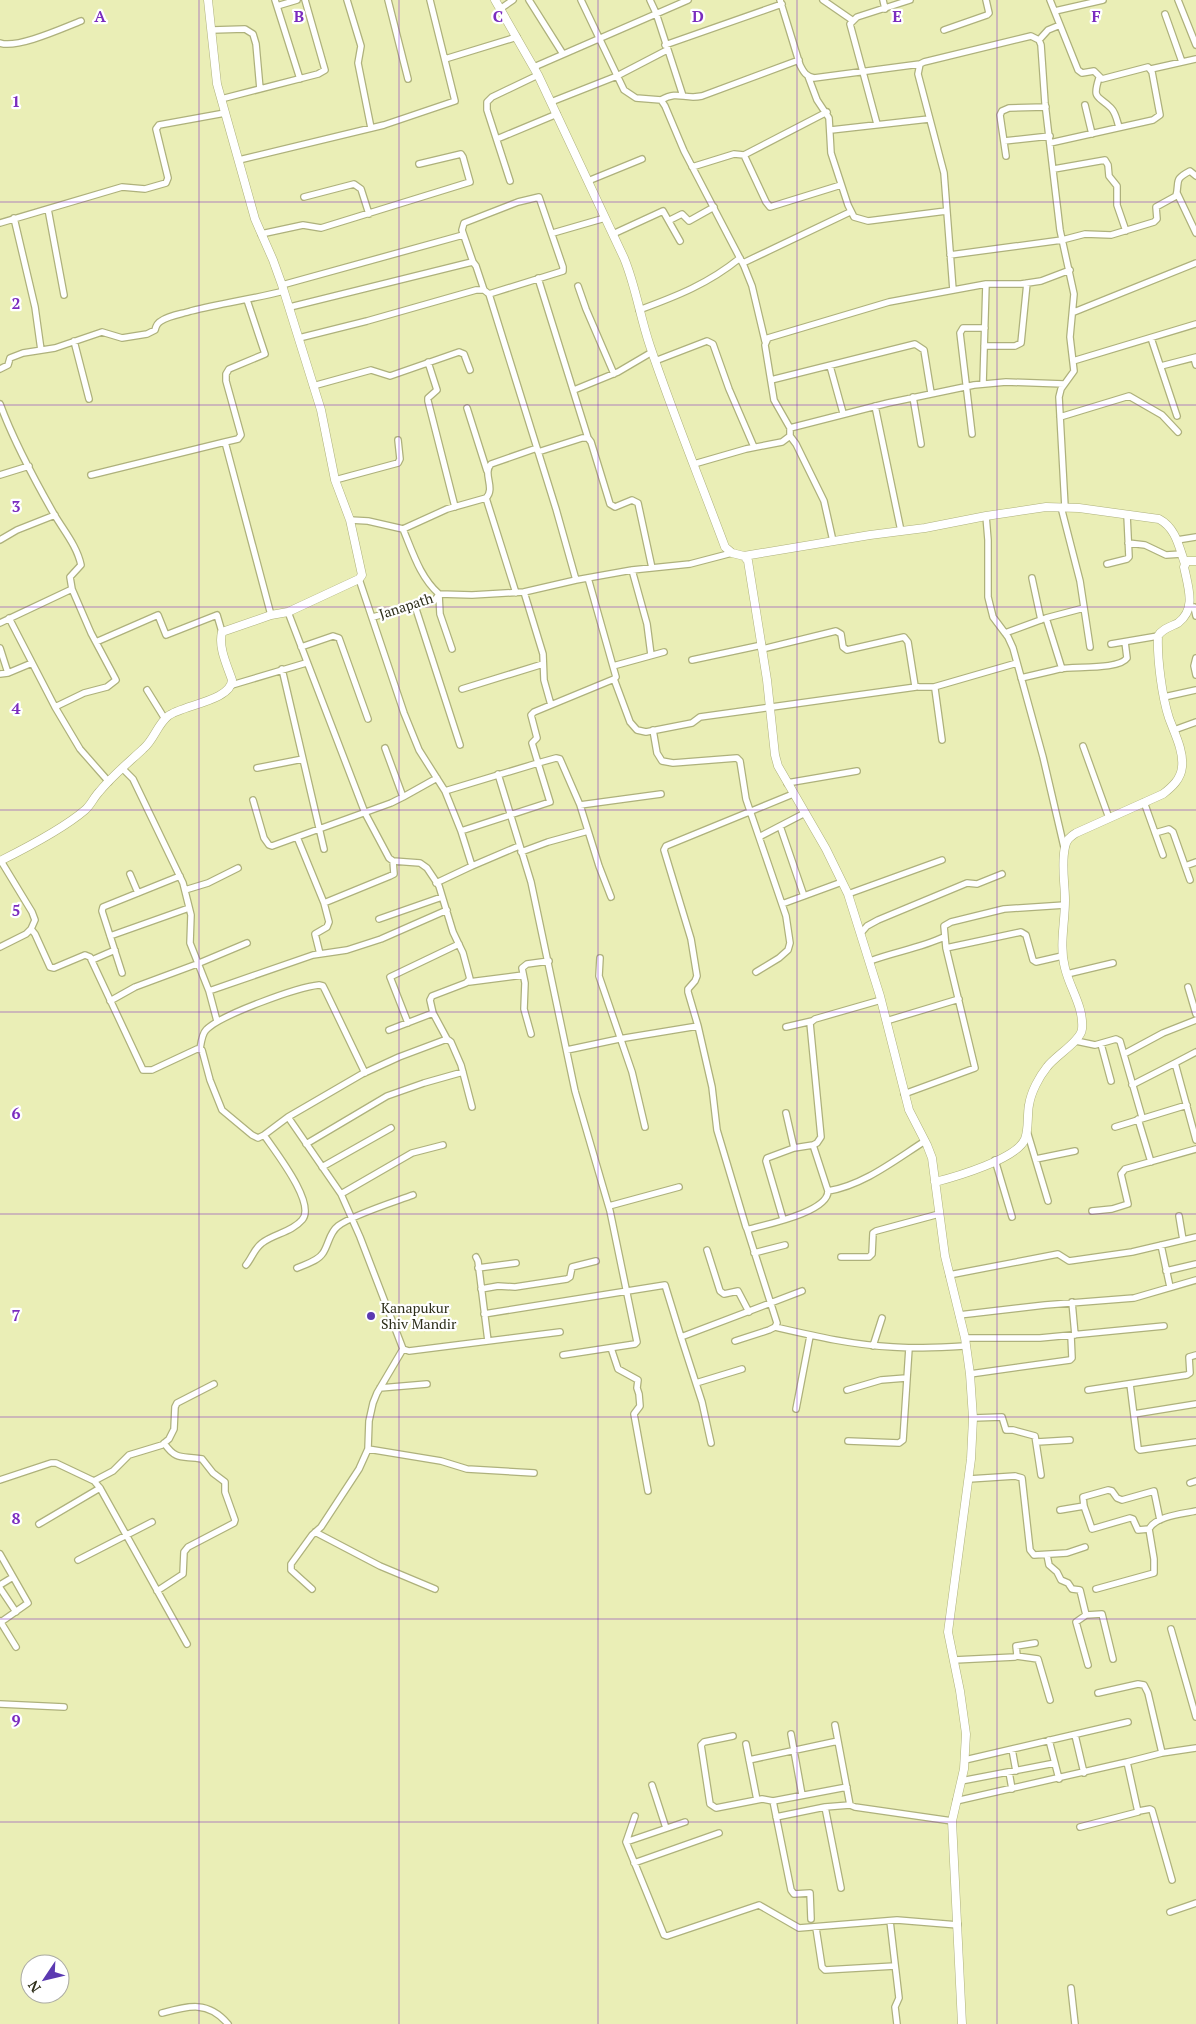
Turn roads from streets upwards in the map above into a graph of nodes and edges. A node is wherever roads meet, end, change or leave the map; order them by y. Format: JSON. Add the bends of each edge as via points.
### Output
{"nodes":[{"id":1,"x":208,"y":0,"type":"edge"},
{"id":2,"x":297,"y":0,"type":"edge"},
{"id":3,"x":305,"y":0,"type":"edge"},
{"id":4,"x":347,"y":0,"type":"edge"},
{"id":5,"x":388,"y":0,"type":"edge"},
{"id":6,"x":430,"y":0,"type":"edge"},
{"id":7,"x":495,"y":0,"type":"edge"},
{"id":8,"x":513,"y":0,"type":"edge"},
{"id":9,"x":529,"y":0,"type":"edge"},
{"id":10,"x":581,"y":0,"type":"edge"},
{"id":11,"x":650,"y":0,"type":"edge"},
{"id":12,"x":688,"y":0,"type":"edge"},
{"id":13,"x":883,"y":0,"type":"edge"},
{"id":14,"x":910,"y":0,"type":"edge"},
{"id":15,"x":986,"y":0,"type":"edge"},
{"id":16,"x":1050,"y":0,"type":"edge"},
{"id":17,"x":1103,"y":0,"type":"edge"},
{"id":18,"x":1178,"y":0,"type":"edge"},
{"id":19,"x":828,"y":1,"type":"edge"},
{"id":20,"x":781,"y":2,"type":"edge"},
{"id":21,"x":276,"y":3,"type":"edge"},
{"id":22,"x":500,"y":9,"type":"junction"},
{"id":23,"x":885,"y":9,"type":"junction"},
{"id":24,"x":1055,"y":11,"type":"junction"},
{"id":25,"x":656,"y":13,"type":"junction"},
{"id":26,"x":1165,"y":14,"type":"dead end"},
{"id":27,"x":852,"y":20,"type":"junction"},
{"id":28,"x":81,"y":21,"type":"dead end"},
{"id":29,"x":1060,"y":25,"type":"junction"},
{"id":30,"x":212,"y":30,"type":"junction"},
{"id":31,"x":944,"y":30,"type":"dead end"},
{"id":32,"x":517,"y":37,"type":"junction"},
{"id":33,"x":598,"y":38,"type":"junction"},
{"id":34,"x":1039,"y":40,"type":"junction"},
{"id":35,"x":0,"y":43,"type":"edge"},
{"id":36,"x":1196,"y":45,"type":"edge"},
{"id":37,"x":666,"y":48,"type":"junction"},
{"id":38,"x":563,"y":54,"type":"junction"},
{"id":39,"x":445,"y":58,"type":"junction"},
{"id":40,"x":1196,"y":59,"type":"edge"},
{"id":41,"x":799,"y":60,"type":"junction"},
{"id":42,"x":1182,"y":62,"type":"junction"},
{"id":43,"x":920,"y":64,"type":"junction"},
{"id":44,"x":1151,"y":69,"type":"junction"},
{"id":45,"x":536,"y":71,"type":"junction"},
{"id":46,"x":864,"y":72,"type":"junction"},
{"id":47,"x":617,"y":76,"type":"junction"},
{"id":48,"x":808,"y":76,"type":"junction"},
{"id":49,"x":1099,"y":78,"type":"junction"},
{"id":50,"x":300,"y":79,"type":"junction"},
{"id":51,"x":408,"y":79,"type":"dead end"},
{"id":52,"x":260,"y":89,"type":"junction"},
{"id":53,"x":683,"y":96,"type":"junction"},
{"id":54,"x":221,"y":99,"type":"junction"},
{"id":55,"x":661,"y":100,"type":"junction"},
{"id":56,"x":551,"y":102,"type":"junction"},
{"id":57,"x":1085,"y":105,"type":"dead end"},
{"id":58,"x":1046,"y":108,"type":"junction"},
{"id":59,"x":827,"y":112,"type":"junction"},
{"id":60,"x":225,"y":113,"type":"junction"},
{"id":61,"x":557,"y":114,"type":"junction"},
{"id":62,"x":929,"y":119,"type":"junction"},
{"id":63,"x":877,"y":124,"type":"junction"},
{"id":64,"x":1119,"y":127,"type":"junction"},
{"id":65,"x":371,"y":128,"type":"junction"},
{"id":66,"x":831,"y":130,"type":"junction"},
{"id":67,"x":1092,"y":134,"type":"junction"},
{"id":68,"x":1050,"y":136,"type":"junction"},
{"id":69,"x":497,"y":139,"type":"junction"},
{"id":70,"x":1004,"y":142,"type":"junction"},
{"id":71,"x":1050,"y":143,"type":"junction"},
{"id":72,"x":744,"y":155,"type":"junction"},
{"id":73,"x":1006,"y":156,"type":"dead end"},
{"id":74,"x":642,"y":159,"type":"dead end"},
{"id":75,"x":239,"y":160,"type":"junction"},
{"id":76,"x":419,"y":164,"type":"dead end"},
{"id":77,"x":692,"y":167,"type":"junction"},
{"id":78,"x":1054,"y":168,"type":"junction"},
{"id":79,"x":1195,"y":173,"type":"edge"},
{"id":80,"x":510,"y":181,"type":"dead end"},
{"id":81,"x":588,"y":181,"type":"junction"},
{"id":82,"x":841,"y":185,"type":"junction"},
{"id":83,"x":1177,"y":193,"type":"junction"},
{"id":84,"x":304,"y":197,"type":"dead end"},
{"id":85,"x":714,"y":207,"type":"junction"},
{"id":86,"x":48,"y":209,"type":"junction"},
{"id":87,"x":946,"y":211,"type":"junction"},
{"id":88,"x":850,"y":212,"type":"junction"},
{"id":89,"x":369,"y":214,"type":"junction"},
{"id":90,"x":14,"y":218,"type":"junction"},
{"id":91,"x":606,"y":218,"type":"junction"},
{"id":92,"x":670,"y":220,"type":"junction"},
{"id":93,"x":0,"y":223,"type":"edge"},
{"id":94,"x":1126,"y":230,"type":"junction"},
{"id":95,"x":553,"y":233,"type":"junction"},
{"id":96,"x":1196,"y":233,"type":"edge"},
{"id":97,"x":262,"y":234,"type":"junction"},
{"id":98,"x":613,"y":234,"type":"junction"},
{"id":99,"x":464,"y":235,"type":"junction"},
{"id":100,"x":1062,"y":240,"type":"junction"},
{"id":101,"x":680,"y":241,"type":"dead end"},
{"id":102,"x":950,"y":255,"type":"junction"},
{"id":103,"x":742,"y":260,"type":"junction"},
{"id":104,"x":473,"y":262,"type":"junction"},
{"id":105,"x":1196,"y":263,"type":"edge"},
{"id":106,"x":1070,"y":270,"type":"junction"},
{"id":107,"x":538,"y":278,"type":"junction"},
{"id":108,"x":986,"y":284,"type":"junction"},
{"id":109,"x":1026,"y":284,"type":"junction"},
{"id":110,"x":578,"y":286,"type":"dead end"},
{"id":111,"x":283,"y":288,"type":"junction"},
{"id":112,"x":953,"y":290,"type":"junction"},
{"id":113,"x":486,"y":292,"type":"junction"},
{"id":114,"x":64,"y":295,"type":"dead end"},
{"id":115,"x":247,"y":300,"type":"junction"},
{"id":116,"x":290,"y":307,"type":"junction"},
{"id":117,"x":638,"y":310,"type":"junction"},
{"id":118,"x":1074,"y":312,"type":"junction"},
{"id":119,"x":1196,"y":324,"type":"edge"},
{"id":120,"x":985,"y":328,"type":"junction"},
{"id":121,"x":299,"y":338,"type":"junction"},
{"id":122,"x":1151,"y":338,"type":"junction"},
{"id":123,"x":74,"y":341,"type":"junction"},
{"id":124,"x":765,"y":341,"type":"junction"},
{"id":125,"x":984,"y":346,"type":"junction"},
{"id":126,"x":42,"y":350,"type":"junction"},
{"id":127,"x":652,"y":352,"type":"junction"},
{"id":128,"x":1195,"y":358,"type":"edge"},
{"id":129,"x":1073,"y":361,"type":"junction"},
{"id":130,"x":428,"y":362,"type":"junction"},
{"id":131,"x":655,"y":362,"type":"junction"},
{"id":132,"x":1196,"y":365,"type":"edge"},
{"id":133,"x":830,"y":366,"type":"junction"},
{"id":134,"x":1161,"y":366,"type":"junction"},
{"id":135,"x":0,"y":369,"type":"edge"},
{"id":136,"x":470,"y":370,"type":"dead end"},
{"id":137,"x":614,"y":374,"type":"junction"},
{"id":138,"x":771,"y":380,"type":"junction"},
{"id":139,"x":983,"y":384,"type":"junction"},
{"id":140,"x":1064,"y":384,"type":"junction"},
{"id":141,"x":313,"y":386,"type":"junction"},
{"id":142,"x":967,"y":386,"type":"junction"},
{"id":143,"x":574,"y":390,"type":"junction"},
{"id":144,"x":931,"y":393,"type":"junction"},
{"id":145,"x":913,"y":397,"type":"junction"},
{"id":146,"x":89,"y":399,"type":"dead end"},
{"id":147,"x":0,"y":404,"type":"edge"},
{"id":148,"x":875,"y":406,"type":"junction"},
{"id":149,"x":467,"y":408,"type":"dead end"},
{"id":150,"x":843,"y":413,"type":"junction"},
{"id":151,"x":1177,"y":416,"type":"dead end"},
{"id":152,"x":1060,"y":417,"type":"junction"},
{"id":153,"x":790,"y":428,"type":"junction"},
{"id":154,"x":1178,"y":432,"type":"dead end"},
{"id":155,"x":972,"y":434,"type":"dead end"},
{"id":156,"x":790,"y":436,"type":"junction"},
{"id":157,"x":588,"y":438,"type":"junction"},
{"id":158,"x":398,"y":440,"type":"dead end"},
{"id":159,"x":225,"y":442,"type":"junction"},
{"id":160,"x":921,"y":444,"type":"dead end"},
{"id":161,"x":754,"y":447,"type":"junction"},
{"id":162,"x":538,"y":450,"type":"junction"},
{"id":163,"x":694,"y":464,"type":"junction"},
{"id":164,"x":29,"y":466,"type":"junction"},
{"id":165,"x":487,"y":471,"type":"junction"},
{"id":166,"x":91,"y":474,"type":"dead end"},
{"id":167,"x":0,"y":475,"type":"edge"},
{"id":168,"x":336,"y":480,"type":"junction"},
{"id":169,"x":486,"y":498,"type":"junction"},
{"id":170,"x":455,"y":507,"type":"junction"},
{"id":171,"x":1063,"y":507,"type":"junction"},
{"id":172,"x":54,"y":515,"type":"junction"},
{"id":173,"x":1127,"y":515,"type":"junction"},
{"id":174,"x":986,"y":516,"type":"junction"},
{"id":175,"x":350,"y":520,"type":"junction"},
{"id":176,"x":403,"y":529,"type":"junction"},
{"id":177,"x":901,"y":531,"type":"junction"},
{"id":178,"x":1196,"y":537,"type":"edge"},
{"id":179,"x":0,"y":540,"type":"edge"},
{"id":180,"x":1177,"y":540,"type":"junction"},
{"id":181,"x":833,"y":541,"type":"junction"},
{"id":182,"x":1128,"y":543,"type":"junction"},
{"id":183,"x":732,"y":553,"type":"junction"},
{"id":184,"x":1182,"y":554,"type":"junction"},
{"id":185,"x":744,"y":556,"type":"junction"},
{"id":186,"x":1196,"y":561,"type":"edge"},
{"id":187,"x":1107,"y":564,"type":"dead end"},
{"id":188,"x":1185,"y":564,"type":"junction"},
{"id":189,"x":652,"y":568,"type":"junction"},
{"id":190,"x":632,"y":570,"type":"junction"},
{"id":191,"x":588,"y":578,"type":"junction"},
{"id":192,"x":1032,"y":578,"type":"dead end"},
{"id":193,"x":360,"y":579,"type":"junction"},
{"id":194,"x":576,"y":580,"type":"junction"},
{"id":195,"x":72,"y":589,"type":"junction"},
{"id":196,"x":516,"y":592,"type":"junction"},
{"id":197,"x":524,"y":592,"type":"junction"},
{"id":198,"x":439,"y":594,"type":"junction"},
{"id":199,"x":415,"y":606,"type":"junction"},
{"id":200,"x":1194,"y":607,"type":"junction"},
{"id":201,"x":1084,"y":608,"type":"junction"},
{"id":202,"x":288,"y":612,"type":"junction"},
{"id":203,"x":272,"y":615,"type":"junction"},
{"id":204,"x":1196,"y":616,"type":"edge"},
{"id":205,"x":373,"y":617,"type":"junction"},
{"id":206,"x":9,"y":618,"type":"junction"},
{"id":207,"x":1044,"y":619,"type":"junction"},
{"id":208,"x":0,"y":623,"type":"edge"},
{"id":209,"x":222,"y":632,"type":"junction"},
{"id":210,"x":1005,"y":633,"type":"junction"},
{"id":211,"x":1158,"y":636,"type":"junction"},
{"id":212,"x":96,"y":642,"type":"junction"},
{"id":213,"x":1125,"y":642,"type":"junction"},
{"id":214,"x":1111,"y":644,"type":"dead end"},
{"id":215,"x":301,"y":647,"type":"junction"},
{"id":216,"x":762,"y":647,"type":"junction"},
{"id":217,"x":1090,"y":647,"type":"dead end"},
{"id":218,"x":0,"y":648,"type":"edge"},
{"id":219,"x":452,"y":648,"type":"dead end"},
{"id":220,"x":664,"y":652,"type":"dead end"},
{"id":221,"x":652,"y":655,"type":"junction"},
{"id":222,"x":1196,"y":658,"type":"edge"},
{"id":223,"x":692,"y":660,"type":"dead end"},
{"id":224,"x":32,"y":663,"type":"junction"},
{"id":225,"x":306,"y":663,"type":"junction"},
{"id":226,"x":1017,"y":663,"type":"junction"},
{"id":227,"x":543,"y":664,"type":"junction"},
{"id":228,"x":613,"y":666,"type":"junction"},
{"id":229,"x":282,"y":669,"type":"junction"},
{"id":230,"x":1062,"y":669,"type":"junction"},
{"id":231,"x":8,"y":673,"type":"junction"},
{"id":232,"x":0,"y":674,"type":"edge"},
{"id":233,"x":1196,"y":675,"type":"edge"},
{"id":234,"x":1021,"y":678,"type":"junction"},
{"id":235,"x":614,"y":679,"type":"junction"},
{"id":236,"x":232,"y":685,"type":"junction"},
{"id":237,"x":916,"y":687,"type":"junction"},
{"id":238,"x":934,"y":687,"type":"junction"},
{"id":239,"x":462,"y":689,"type":"dead end"},
{"id":240,"x":147,"y":690,"type":"dead end"},
{"id":241,"x":1196,"y":690,"type":"edge"},
{"id":242,"x":1164,"y":697,"type":"junction"},
{"id":243,"x":551,"y":705,"type":"junction"},
{"id":244,"x":770,"y":706,"type":"junction"},
{"id":245,"x":55,"y":707,"type":"junction"},
{"id":246,"x":165,"y":719,"type":"junction"},
{"id":247,"x":368,"y":719,"type":"dead end"},
{"id":248,"x":1196,"y":722,"type":"edge"},
{"id":249,"x":653,"y":730,"type":"junction"},
{"id":250,"x":1174,"y":730,"type":"junction"},
{"id":251,"x":942,"y":740,"type":"dead end"},
{"id":252,"x":460,"y":744,"type":"dead end"},
{"id":253,"x":1083,"y":746,"type":"dead end"},
{"id":254,"x":385,"y":748,"type":"dead end"},
{"id":255,"x":303,"y":759,"type":"junction"},
{"id":256,"x":538,"y":763,"type":"junction"},
{"id":257,"x":122,"y":768,"type":"junction"},
{"id":258,"x":257,"y":768,"type":"dead end"},
{"id":259,"x":857,"y":771,"type":"dead end"},
{"id":260,"x":498,"y":774,"type":"junction"},
{"id":261,"x":437,"y":778,"type":"junction"},
{"id":262,"x":109,"y":782,"type":"junction"},
{"id":263,"x":787,"y":783,"type":"junction"},
{"id":264,"x":445,"y":791,"type":"junction"},
{"id":265,"x":661,"y":794,"type":"dead end"},
{"id":266,"x":793,"y":794,"type":"junction"},
{"id":267,"x":403,"y":797,"type":"junction"},
{"id":268,"x":253,"y":800,"type":"dead end"},
{"id":269,"x":1144,"y":802,"type":"junction"},
{"id":270,"x":580,"y":805,"type":"junction"},
{"id":271,"x":365,"y":811,"type":"junction"},
{"id":272,"x":750,"y":813,"type":"junction"},
{"id":273,"x":805,"y":813,"type":"junction"},
{"id":274,"x":510,"y":816,"type":"junction"},
{"id":275,"x":1109,"y":818,"type":"junction"},
{"id":276,"x":780,"y":826,"type":"junction"},
{"id":277,"x":320,"y":829,"type":"junction"},
{"id":278,"x":461,"y":831,"type":"junction"},
{"id":279,"x":588,"y":831,"type":"junction"},
{"id":280,"x":1155,"y":833,"type":"junction"},
{"id":281,"x":297,"y":837,"type":"junction"},
{"id":282,"x":759,"y":837,"type":"junction"},
{"id":283,"x":1065,"y":848,"type":"junction"},
{"id":284,"x":324,"y":849,"type":"dead end"},
{"id":285,"x":520,"y":849,"type":"junction"},
{"id":286,"x":1163,"y":855,"type":"dead end"},
{"id":287,"x":942,"y":860,"type":"dead end"},
{"id":288,"x":1,"y":861,"type":"edge"},
{"id":289,"x":393,"y":861,"type":"junction"},
{"id":290,"x":1196,"y":862,"type":"edge"},
{"id":291,"x":472,"y":866,"type":"junction"},
{"id":292,"x":1185,"y":866,"type":"junction"},
{"id":293,"x":238,"y":868,"type":"dead end"},
{"id":294,"x":130,"y":874,"type":"dead end"},
{"id":295,"x":1002,"y":874,"type":"dead end"},
{"id":296,"x":180,"y":876,"type":"junction"},
{"id":297,"x":1190,"y":880,"type":"dead end"},
{"id":298,"x":842,"y":882,"type":"junction"},
{"id":299,"x":436,"y":883,"type":"junction"},
{"id":300,"x":184,"y":890,"type":"junction"},
{"id":301,"x":138,"y":893,"type":"junction"},
{"id":302,"x":848,"y":894,"type":"junction"},
{"id":303,"x":611,"y":896,"type":"dead end"},
{"id":304,"x":804,"y":896,"type":"junction"},
{"id":305,"x":442,"y":897,"type":"junction"},
{"id":306,"x":324,"y":903,"type":"junction"},
{"id":307,"x":782,"y":904,"type":"junction"},
{"id":308,"x":1065,"y":905,"type":"junction"},
{"id":309,"x":189,"y":908,"type":"junction"},
{"id":310,"x":446,"y":910,"type":"junction"},
{"id":311,"x":379,"y":919,"type":"dead end"},
{"id":312,"x":31,"y":929,"type":"junction"},
{"id":313,"x":861,"y":933,"type":"junction"},
{"id":314,"x":110,"y":936,"type":"junction"},
{"id":315,"x":944,"y":937,"type":"junction"},
{"id":316,"x":247,"y":943,"type":"dead end"},
{"id":317,"x":459,"y":944,"type":"junction"},
{"id":318,"x":0,"y":947,"type":"edge"},
{"id":319,"x":946,"y":948,"type":"junction"},
{"id":320,"x":115,"y":950,"type":"junction"},
{"id":321,"x":320,"y":954,"type":"junction"},
{"id":322,"x":1062,"y":956,"type":"junction"},
{"id":323,"x":600,"y":958,"type":"dead end"},
{"id":324,"x":92,"y":960,"type":"junction"},
{"id":325,"x":549,"y":960,"type":"junction"},
{"id":326,"x":870,"y":961,"type":"junction"},
{"id":327,"x":1113,"y":962,"type":"dead end"},
{"id":328,"x":197,"y":964,"type":"junction"},
{"id":329,"x":756,"y":972,"type":"dead end"},
{"id":330,"x":122,"y":973,"type":"dead end"},
{"id":331,"x":1067,"y":974,"type":"junction"},
{"id":332,"x":524,"y":975,"type":"junction"},
{"id":333,"x":469,"y":982,"type":"junction"},
{"id":334,"x":1188,"y":987,"type":"dead end"},
{"id":335,"x":210,"y":991,"type":"junction"},
{"id":336,"x":959,"y":999,"type":"junction"},
{"id":337,"x":880,"y":1000,"type":"junction"},
{"id":338,"x":110,"y":1001,"type":"junction"},
{"id":339,"x":434,"y":1013,"type":"junction"},
{"id":340,"x":1196,"y":1014,"type":"edge"},
{"id":341,"x":1196,"y":1020,"type":"edge"},
{"id":342,"x":217,"y":1021,"type":"junction"},
{"id":343,"x":812,"y":1021,"type":"junction"},
{"id":344,"x":886,"y":1021,"type":"junction"},
{"id":345,"x":408,"y":1022,"type":"junction"},
{"id":346,"x":698,"y":1026,"type":"junction"},
{"id":347,"x":786,"y":1027,"type":"dead end"},
{"id":348,"x":389,"y":1030,"type":"dead end"},
{"id":349,"x":531,"y":1034,"type":"dead end"},
{"id":350,"x":447,"y":1039,"type":"junction"},
{"id":351,"x":619,"y":1039,"type":"junction"},
{"id":352,"x":1076,"y":1041,"type":"junction"},
{"id":353,"x":1101,"y":1044,"type":"junction"},
{"id":354,"x":200,"y":1048,"type":"junction"},
{"id":355,"x":567,"y":1050,"type":"junction"},
{"id":356,"x":1196,"y":1052,"type":"edge"},
{"id":357,"x":1124,"y":1054,"type":"junction"},
{"id":358,"x":1175,"y":1063,"type":"junction"},
{"id":359,"x":462,"y":1072,"type":"junction"},
{"id":360,"x":365,"y":1073,"type":"junction"},
{"id":361,"x":1111,"y":1081,"type":"dead end"},
{"id":362,"x":1132,"y":1085,"type":"junction"},
{"id":363,"x":904,"y":1094,"type":"junction"},
{"id":364,"x":1187,"y":1105,"type":"junction"},
{"id":365,"x":472,"y":1107,"type":"dead end"},
{"id":366,"x":786,"y":1113,"type":"dead end"},
{"id":367,"x":288,"y":1117,"type":"junction"},
{"id":368,"x":1140,"y":1118,"type":"junction"},
{"id":369,"x":645,"y":1127,"type":"dead end"},
{"id":370,"x":1116,"y":1127,"type":"dead end"},
{"id":371,"x":391,"y":1128,"type":"dead end"},
{"id":372,"x":1026,"y":1129,"type":"junction"},
{"id":373,"x":264,"y":1135,"type":"junction"},
{"id":374,"x":1196,"y":1140,"type":"edge"},
{"id":375,"x":925,"y":1141,"type":"junction"},
{"id":376,"x":306,"y":1144,"type":"junction"},
{"id":377,"x":443,"y":1145,"type":"dead end"},
{"id":378,"x":813,"y":1145,"type":"junction"},
{"id":379,"x":794,"y":1148,"type":"junction"},
{"id":380,"x":1196,"y":1149,"type":"edge"},
{"id":381,"x":1075,"y":1151,"type":"dead end"},
{"id":382,"x":996,"y":1160,"type":"junction"},
{"id":383,"x":1036,"y":1160,"type":"junction"},
{"id":384,"x":1151,"y":1162,"type":"junction"},
{"id":385,"x":322,"y":1167,"type":"junction"},
{"id":386,"x":935,"y":1182,"type":"junction"},
{"id":387,"x":680,"y":1187,"type":"dead end"},
{"id":388,"x":828,"y":1191,"type":"junction"},
{"id":389,"x":341,"y":1194,"type":"junction"},
{"id":390,"x":413,"y":1195,"type":"dead end"},
{"id":391,"x":1048,"y":1201,"type":"dead end"},
{"id":392,"x":608,"y":1206,"type":"junction"},
{"id":393,"x":1092,"y":1211,"type":"dead end"},
{"id":394,"x":939,"y":1214,"type":"junction"},
{"id":395,"x":1179,"y":1216,"type":"dead end"},
{"id":396,"x":1012,"y":1217,"type":"dead end"},
{"id":397,"x":351,"y":1219,"type":"junction"},
{"id":398,"x":783,"y":1219,"type":"junction"},
{"id":399,"x":748,"y":1229,"type":"junction"},
{"id":400,"x":1196,"y":1237,"type":"edge"},
{"id":401,"x":1183,"y":1240,"type":"junction"},
{"id":402,"x":785,"y":1244,"type":"dead end"},
{"id":403,"x":1161,"y":1245,"type":"junction"},
{"id":404,"x":707,"y":1250,"type":"dead end"},
{"id":405,"x":754,"y":1253,"type":"junction"},
{"id":406,"x":476,"y":1257,"type":"dead end"},
{"id":407,"x":841,"y":1258,"type":"dead end"},
{"id":408,"x":596,"y":1261,"type":"dead end"},
{"id":409,"x":516,"y":1263,"type":"dead end"},
{"id":410,"x":246,"y":1264,"type":"dead end"},
{"id":411,"x":1196,"y":1264,"type":"edge"},
{"id":412,"x":297,"y":1268,"type":"dead end"},
{"id":413,"x":478,"y":1268,"type":"junction"},
{"id":414,"x":1166,"y":1271,"type":"junction"},
{"id":415,"x":950,"y":1275,"type":"junction"},
{"id":416,"x":1196,"y":1280,"type":"edge"},
{"id":417,"x":1170,"y":1287,"type":"junction"},
{"id":418,"x":480,"y":1289,"type":"junction"},
{"id":419,"x":802,"y":1291,"type":"dead end"},
{"id":420,"x":627,"y":1292,"type":"junction"},
{"id":421,"x":1072,"y":1302,"type":"junction"},
{"id":422,"x":771,"y":1304,"type":"junction"},
{"id":423,"x":748,"y":1312,"type":"junction"},
{"id":424,"x":484,"y":1314,"type":"junction"},
{"id":425,"x":959,"y":1314,"type":"junction"},
{"id":426,"x":882,"y":1318,"type":"dead end"},
{"id":427,"x":1164,"y":1326,"type":"dead end"},
{"id":428,"x":775,"y":1328,"type":"junction"},
{"id":429,"x":560,"y":1332,"type":"dead end"},
{"id":430,"x":1073,"y":1335,"type":"junction"},
{"id":431,"x":810,"y":1336,"type":"junction"},
{"id":432,"x":681,"y":1337,"type":"junction"},
{"id":433,"x":488,"y":1341,"type":"junction"},
{"id":434,"x":735,"y":1341,"type":"dead end"},
{"id":435,"x":965,"y":1342,"type":"junction"},
{"id":436,"x":873,"y":1346,"type":"junction"},
{"id":437,"x":611,"y":1348,"type":"junction"},
{"id":438,"x":909,"y":1348,"type":"junction"},
{"id":439,"x":402,"y":1349,"type":"junction"},
{"id":440,"x":563,"y":1355,"type":"dead end"},
{"id":441,"x":1196,"y":1355,"type":"edge"},
{"id":442,"x":742,"y":1369,"type":"dead end"},
{"id":443,"x":970,"y":1374,"type":"junction"},
{"id":444,"x":906,"y":1378,"type":"junction"},
{"id":445,"x":696,"y":1383,"type":"junction"},
{"id":446,"x":214,"y":1384,"type":"dead end"},
{"id":447,"x":427,"y":1384,"type":"dead end"},
{"id":448,"x":1130,"y":1384,"type":"junction"},
{"id":449,"x":380,"y":1388,"type":"junction"},
{"id":450,"x":847,"y":1390,"type":"dead end"},
{"id":451,"x":1088,"y":1390,"type":"dead end"},
{"id":452,"x":1196,"y":1404,"type":"edge"},
{"id":453,"x":796,"y":1409,"type":"dead end"},
{"id":454,"x":1134,"y":1414,"type":"junction"},
{"id":455,"x":973,"y":1418,"type":"junction"},
{"id":456,"x":1070,"y":1440,"type":"dead end"},
{"id":457,"x":848,"y":1442,"type":"dead end"},
{"id":458,"x":1037,"y":1442,"type":"junction"},
{"id":459,"x":1196,"y":1442,"type":"edge"},
{"id":460,"x":164,"y":1443,"type":"junction"},
{"id":461,"x":712,"y":1443,"type":"dead end"},
{"id":462,"x":368,"y":1449,"type":"junction"},
{"id":463,"x":534,"y":1473,"type":"dead end"},
{"id":464,"x":1041,"y":1475,"type":"dead end"},
{"id":465,"x":968,"y":1479,"type":"junction"},
{"id":466,"x":0,"y":1480,"type":"edge"},
{"id":467,"x":94,"y":1481,"type":"junction"},
{"id":468,"x":100,"y":1488,"type":"junction"},
{"id":469,"x":648,"y":1491,"type":"dead end"},
{"id":470,"x":1084,"y":1506,"type":"junction"},
{"id":471,"x":1060,"y":1510,"type":"dead end"},
{"id":472,"x":1196,"y":1511,"type":"edge"},
{"id":473,"x":1160,"y":1520,"type":"junction"},
{"id":474,"x":152,"y":1522,"type":"dead end"},
{"id":475,"x":39,"y":1524,"type":"dead end"},
{"id":476,"x":1149,"y":1529,"type":"junction"},
{"id":477,"x":315,"y":1532,"type":"junction"},
{"id":478,"x":126,"y":1535,"type":"junction"},
{"id":479,"x":1085,"y":1548,"type":"dead end"},
{"id":480,"x":0,"y":1554,"type":"edge"},
{"id":481,"x":1046,"y":1555,"type":"junction"},
{"id":482,"x":78,"y":1560,"type":"dead end"},
{"id":483,"x":13,"y":1577,"type":"junction"},
{"id":484,"x":0,"y":1586,"type":"edge"},
{"id":485,"x":1096,"y":1588,"type":"dead end"},
{"id":486,"x":312,"y":1589,"type":"dead end"},
{"id":487,"x":435,"y":1589,"type":"dead end"},
{"id":488,"x":157,"y":1591,"type":"junction"},
{"id":489,"x":16,"y":1612,"type":"junction"},
{"id":490,"x":1086,"y":1615,"type":"junction"},
{"id":491,"x":1,"y":1621,"type":"edge"},
{"id":492,"x":1171,"y":1629,"type":"dead end"},
{"id":493,"x":1035,"y":1643,"type":"dead end"},
{"id":494,"x":187,"y":1644,"type":"dead end"},
{"id":495,"x":16,"y":1647,"type":"dead end"},
{"id":496,"x":1016,"y":1656,"type":"junction"},
{"id":497,"x":1113,"y":1659,"type":"dead end"},
{"id":498,"x":954,"y":1660,"type":"junction"},
{"id":499,"x":1088,"y":1665,"type":"dead end"},
{"id":500,"x":1098,"y":1693,"type":"dead end"},
{"id":501,"x":1050,"y":1700,"type":"dead end"},
{"id":502,"x":0,"y":1704,"type":"edge"},
{"id":503,"x":64,"y":1707,"type":"dead end"},
{"id":504,"x":1196,"y":1717,"type":"edge"},
{"id":505,"x":1128,"y":1722,"type":"dead end"},
{"id":506,"x":835,"y":1725,"type":"dead end"},
{"id":507,"x":791,"y":1734,"type":"dead end"},
{"id":508,"x":1075,"y":1734,"type":"junction"},
{"id":509,"x":732,"y":1736,"type":"dead end"},
{"id":510,"x":1049,"y":1740,"type":"junction"},
{"id":511,"x":838,"y":1741,"type":"junction"},
{"id":512,"x":746,"y":1744,"type":"dead end"},
{"id":513,"x":1196,"y":1748,"type":"edge"},
{"id":514,"x":1012,"y":1749,"type":"junction"},
{"id":515,"x":794,"y":1750,"type":"junction"},
{"id":516,"x":1162,"y":1753,"type":"junction"},
{"id":517,"x":749,"y":1760,"type":"junction"},
{"id":518,"x":965,"y":1760,"type":"junction"},
{"id":519,"x":1127,"y":1762,"type":"junction"},
{"id":520,"x":1055,"y":1764,"type":"junction"},
{"id":521,"x":1016,"y":1771,"type":"junction"},
{"id":522,"x":1009,"y":1772,"type":"junction"},
{"id":523,"x":1084,"y":1773,"type":"junction"},
{"id":524,"x":1059,"y":1779,"type":"junction"},
{"id":525,"x":961,"y":1781,"type":"junction"},
{"id":526,"x":652,"y":1786,"type":"dead end"},
{"id":527,"x":847,"y":1787,"type":"junction"},
{"id":528,"x":1012,"y":1789,"type":"junction"},
{"id":529,"x":802,"y":1795,"type":"junction"},
{"id":530,"x":757,"y":1800,"type":"junction"},
{"id":531,"x":773,"y":1800,"type":"junction"},
{"id":532,"x":956,"y":1801,"type":"junction"},
{"id":533,"x":850,"y":1804,"type":"junction"},
{"id":534,"x":825,"y":1808,"type":"junction"},
{"id":535,"x":1139,"y":1811,"type":"junction"},
{"id":536,"x":635,"y":1816,"type":"dead end"},
{"id":537,"x":776,"y":1817,"type":"junction"},
{"id":538,"x":952,"y":1820,"type":"junction"},
{"id":539,"x":685,"y":1822,"type":"dead end"},
{"id":540,"x":1080,"y":1827,"type":"dead end"},
{"id":541,"x":666,"y":1828,"type":"junction"},
{"id":542,"x":719,"y":1832,"type":"dead end"},
{"id":543,"x":626,"y":1842,"type":"junction"},
{"id":544,"x":634,"y":1863,"type":"junction"},
{"id":545,"x":1172,"y":1880,"type":"dead end"},
{"id":546,"x":841,"y":1888,"type":"dead end"},
{"id":547,"x":1196,"y":1903,"type":"edge"},
{"id":548,"x":1170,"y":1912,"type":"dead end"},
{"id":549,"x":811,"y":1919,"type":"dead end"},
{"id":550,"x":890,"y":1920,"type":"junction"},
{"id":551,"x":958,"y":1925,"type":"junction"},
{"id":552,"x":816,"y":1928,"type":"junction"},
{"id":553,"x":895,"y":1966,"type":"junction"},
{"id":554,"x":1071,"y":1988,"type":"dead end"},
{"id":555,"x":162,"y":2013,"type":"dead end"},
{"id":556,"x":228,"y":2024,"type":"edge"},
{"id":557,"x":897,"y":2024,"type":"edge"},
{"id":558,"x":962,"y":2024,"type":"edge"},
{"id":559,"x":1075,"y":2024,"type":"edge"}],
"edges":[{"from":1,"to":30,"type":"street"},
{"from":2,"to":21,"type":"street"},
{"from":3,"to":50,"type":"street","via":[[325,70]]},
{"from":4,"to":65,"type":"street","via":[[361,46],[358,63]]},
{"from":5,"to":51,"type":"street"},
{"from":6,"to":39,"type":"street"},
{"from":7,"to":22,"type":"street"},
{"from":8,"to":22,"type":"street"},
{"from":9,"to":38,"type":"street"},
{"from":10,"to":33,"type":"street"},
{"from":11,"to":25,"type":"street"},
{"from":12,"to":25,"type":"street"},
{"from":13,"to":23,"type":"street"},
{"from":14,"to":23,"type":"street"},
{"from":15,"to":31,"type":"street","via":[[987,15]]},
{"from":16,"to":24,"type":"street"},
{"from":17,"to":24,"type":"street"},
{"from":18,"to":36,"type":"street"},
{"from":19,"to":27,"type":"street"},
{"from":20,"to":37,"type":"street"},
{"from":20,"to":41,"type":"street"},
{"from":21,"to":50,"type":"street"},
{"from":22,"to":32,"type":"street"},
{"from":23,"to":27,"type":"street"},
{"from":24,"to":29,"type":"street"},
{"from":25,"to":33,"type":"street"},
{"from":25,"to":37,"type":"street"},
{"from":26,"to":42,"type":"street"},
{"from":27,"to":46,"type":"street","via":[[850,29]]},
{"from":28,"to":35,"type":"street","via":[[10,45]]},
{"from":29,"to":34,"type":"street","via":[[1048,30]]},
{"from":29,"to":49,"type":"street","via":[[1078,70],[1082,73],[1094,71]]},
{"from":30,"to":52,"type":"street","via":[[245,29],[253,34]]},
{"from":30,"to":54,"type":"street"},
{"from":32,"to":39,"type":"street"},
{"from":32,"to":45,"type":"street"},
{"from":33,"to":38,"type":"street"},
{"from":33,"to":47,"type":"street"},
{"from":34,"to":43,"type":"street","via":[[1031,36]]},
{"from":34,"to":58,"type":"street"},
{"from":37,"to":47,"type":"street"},
{"from":37,"to":53,"type":"street"},
{"from":38,"to":45,"type":"street"},
{"from":39,"to":65,"type":"street","via":[[455,101]]},
{"from":40,"to":42,"type":"street"},
{"from":41,"to":48,"type":"street"},
{"from":41,"to":53,"type":"street","via":[[702,96]]},
{"from":42,"to":44,"type":"street"},
{"from":43,"to":46,"type":"street"},
{"from":43,"to":62,"type":"street","via":[[918,74]]},
{"from":44,"to":49,"type":"street"},
{"from":44,"to":64,"type":"street","via":[[1160,115],[1153,120]]},
{"from":45,"to":56,"type":"street"},
{"from":45,"to":69,"type":"street","via":[[487,102]]},
{"from":46,"to":48,"type":"street"},
{"from":46,"to":63,"type":"street"},
{"from":47,"to":55,"type":"street","via":[[630,95]]},
{"from":47,"to":56,"type":"street"},
{"from":48,"to":59,"type":"street","via":[[817,100]]},
{"from":49,"to":64,"type":"street","via":[[1096,94],[1113,111]]},
{"from":50,"to":52,"type":"street"},
{"from":52,"to":54,"type":"street"},
{"from":53,"to":55,"type":"street","via":[[672,95]]},
{"from":54,"to":60,"type":"street"},
{"from":55,"to":77,"type":"street"},
{"from":56,"to":61,"type":"street"},
{"from":57,"to":67,"type":"street"},
{"from":58,"to":68,"type":"street"},
{"from":58,"to":70,"type":"street","via":[[1009,108],[1002,111]]},
{"from":59,"to":66,"type":"street"},
{"from":59,"to":72,"type":"street"},
{"from":60,"to":75,"type":"street"},
{"from":60,"to":86,"type":"street","via":[[156,129],[168,178],[166,184],[145,189],[122,187]]},
{"from":61,"to":69,"type":"street"},
{"from":61,"to":81,"type":"street"},
{"from":62,"to":63,"type":"street"},
{"from":62,"to":87,"type":"street","via":[[944,173]]},
{"from":63,"to":66,"type":"street"},
{"from":64,"to":67,"type":"street"},
{"from":65,"to":75,"type":"street"},
{"from":66,"to":82,"type":"street","via":[[831,153]]},
{"from":67,"to":71,"type":"street"},
{"from":68,"to":70,"type":"street"},
{"from":68,"to":71,"type":"street"},
{"from":69,"to":80,"type":"street"},
{"from":70,"to":73,"type":"street"},
{"from":71,"to":78,"type":"street"},
{"from":72,"to":77,"type":"street","via":[[734,154]]},
{"from":72,"to":82,"type":"street","via":[[770,207]]},
{"from":74,"to":81,"type":"street"},
{"from":75,"to":97,"type":"street"},
{"from":76,"to":89,"type":"street","via":[[461,154],[470,182]]},
{"from":77,"to":85,"type":"street"},
{"from":78,"to":94,"type":"street","via":[[1105,160],[1111,180],[1117,186],[1117,205]]},
{"from":78,"to":100,"type":"street"},
{"from":79,"to":83,"type":"street","via":[[1179,178]]},
{"from":81,"to":91,"type":"street"},
{"from":82,"to":88,"type":"street"},
{"from":83,"to":94,"type":"street","via":[[1156,207],[1156,221]]},
{"from":83,"to":96,"type":"street"},
{"from":84,"to":89,"type":"street","via":[[354,184],[361,189]]},
{"from":85,"to":92,"type":"street","via":[[691,220],[682,214]]},
{"from":85,"to":103,"type":"street"},
{"from":86,"to":90,"type":"street"},
{"from":86,"to":114,"type":"street"},
{"from":87,"to":88,"type":"street","via":[[868,221],[858,220]]},
{"from":87,"to":102,"type":"street"},
{"from":88,"to":103,"type":"street"},
{"from":89,"to":97,"type":"street","via":[[321,228],[303,225]]},
{"from":90,"to":93,"type":"street"},
{"from":90,"to":126,"type":"street"},
{"from":91,"to":95,"type":"street"},
{"from":91,"to":98,"type":"street"},
{"from":92,"to":98,"type":"street","via":[[661,211]]},
{"from":92,"to":101,"type":"street"},
{"from":94,"to":100,"type":"street","via":[[1105,236],[1086,234]]},
{"from":95,"to":99,"type":"street","via":[[542,201],[536,197],[464,223]]},
{"from":95,"to":107,"type":"street","via":[[564,267],[562,271]]},
{"from":97,"to":111,"type":"street"},
{"from":98,"to":117,"type":"street","via":[[630,272]]},
{"from":99,"to":104,"type":"street"},
{"from":99,"to":111,"type":"street"},
{"from":100,"to":102,"type":"street"},
{"from":100,"to":106,"type":"street"},
{"from":102,"to":112,"type":"street"},
{"from":103,"to":117,"type":"street","via":[[684,293]]},
{"from":103,"to":124,"type":"street","via":[[752,286]]},
{"from":104,"to":113,"type":"street"},
{"from":104,"to":116,"type":"street"},
{"from":105,"to":118,"type":"street"},
{"from":106,"to":109,"type":"street"},
{"from":106,"to":118,"type":"street"},
{"from":107,"to":113,"type":"street"},
{"from":107,"to":143,"type":"street"},
{"from":108,"to":109,"type":"street"},
{"from":108,"to":112,"type":"street"},
{"from":108,"to":120,"type":"street"},
{"from":109,"to":125,"type":"street","via":[[1022,343],[1016,346]]},
{"from":110,"to":137,"type":"street"},
{"from":111,"to":115,"type":"street"},
{"from":111,"to":116,"type":"street"},
{"from":112,"to":124,"type":"street","via":[[889,302],[773,335]]},
{"from":113,"to":121,"type":"street","via":[[476,290]]},
{"from":113,"to":162,"type":"street"},
{"from":115,"to":123,"type":"street","via":[[214,305],[162,320],[155,330],[147,334],[122,338],[102,332]]},
{"from":115,"to":159,"type":"street","via":[[265,354],[229,369],[226,374],[241,435]]},
{"from":116,"to":121,"type":"street"},
{"from":117,"to":127,"type":"street"},
{"from":118,"to":129,"type":"street","via":[[1070,337]]},
{"from":119,"to":122,"type":"street"},
{"from":120,"to":125,"type":"street"},
{"from":120,"to":142,"type":"street","via":[[961,330]]},
{"from":121,"to":141,"type":"street"},
{"from":122,"to":129,"type":"street"},
{"from":122,"to":134,"type":"street"},
{"from":123,"to":126,"type":"street"},
{"from":123,"to":146,"type":"street"},
{"from":124,"to":138,"type":"street"},
{"from":125,"to":139,"type":"street"},
{"from":126,"to":135,"type":"street","via":[[10,358],[8,365]]},
{"from":127,"to":131,"type":"street"},
{"from":127,"to":137,"type":"street"},
{"from":128,"to":132,"type":"street"},
{"from":128,"to":134,"type":"street"},
{"from":129,"to":140,"type":"street","via":[[1074,371]]},
{"from":130,"to":136,"type":"street","via":[[462,352]]},
{"from":130,"to":141,"type":"street","via":[[390,376],[371,370]]},
{"from":130,"to":170,"type":"street","via":[[437,390],[428,401]]},
{"from":131,"to":161,"type":"street","via":[[707,341],[713,344]]},
{"from":131,"to":163,"type":"street"},
{"from":133,"to":138,"type":"street"},
{"from":133,"to":144,"type":"street","via":[[914,344],[924,350]]},
{"from":133,"to":150,"type":"street"},
{"from":134,"to":151,"type":"street"},
{"from":137,"to":143,"type":"street"},
{"from":138,"to":153,"type":"street","via":[[774,400]]},
{"from":139,"to":140,"type":"street"},
{"from":139,"to":142,"type":"street"},
{"from":140,"to":152,"type":"street","via":[[1059,397]]},
{"from":141,"to":168,"type":"street"},
{"from":142,"to":144,"type":"street"},
{"from":142,"to":155,"type":"street"},
{"from":143,"to":157,"type":"street"},
{"from":144,"to":145,"type":"street"},
{"from":145,"to":148,"type":"street"},
{"from":145,"to":160,"type":"street"},
{"from":147,"to":164,"type":"street"},
{"from":148,"to":150,"type":"street"},
{"from":148,"to":177,"type":"street"},
{"from":149,"to":165,"type":"street"},
{"from":150,"to":153,"type":"street"},
{"from":152,"to":154,"type":"street","via":[[1129,396],[1162,415]]},
{"from":152,"to":171,"type":"street"},
{"from":153,"to":156,"type":"street"},
{"from":156,"to":161,"type":"street","via":[[782,442]]},
{"from":156,"to":181,"type":"street","via":[[824,501]]},
{"from":157,"to":162,"type":"street"},
{"from":157,"to":189,"type":"street","via":[[610,504],[615,507],[632,500],[638,503]]},
{"from":158,"to":168,"type":"street","via":[[398,463]]},
{"from":159,"to":166,"type":"street"},
{"from":159,"to":203,"type":"street"},
{"from":161,"to":163,"type":"street"},
{"from":162,"to":165,"type":"street","via":[[491,464]]},
{"from":162,"to":194,"type":"street"},
{"from":163,"to":183,"type":"street","via":[[725,547]]},
{"from":164,"to":167,"type":"street"},
{"from":164,"to":172,"type":"street"},
{"from":165,"to":169,"type":"street","via":[[490,495]]},
{"from":168,"to":175,"type":"street"},
{"from":169,"to":170,"type":"street"},
{"from":169,"to":196,"type":"street"},
{"from":170,"to":176,"type":"street"},
{"from":171,"to":173,"type":"street"},
{"from":171,"to":174,"type":"street"},
{"from":171,"to":201,"type":"street"},
{"from":172,"to":179,"type":"street"},
{"from":172,"to":195,"type":"street","via":[[82,565],[70,577]]},
{"from":173,"to":180,"type":"street","via":[[1159,519],[1166,523]]},
{"from":173,"to":182,"type":"street"},
{"from":174,"to":177,"type":"street"},
{"from":174,"to":210,"type":"street","via":[[988,597],[993,617]]},
{"from":175,"to":176,"type":"street"},
{"from":175,"to":193,"type":"street","via":[[362,575]]},
{"from":176,"to":198,"type":"street","via":[[419,568]]},
{"from":177,"to":181,"type":"street"},
{"from":178,"to":180,"type":"street"},
{"from":180,"to":184,"type":"street"},
{"from":181,"to":185,"type":"street"},
{"from":182,"to":184,"type":"street","via":[[1145,545],[1166,555]]},
{"from":182,"to":187,"type":"street","via":[[1130,555],[1127,559]]},
{"from":183,"to":185,"type":"street"},
{"from":183,"to":189,"type":"street","via":[[690,564]]},
{"from":184,"to":188,"type":"street"},
{"from":185,"to":216,"type":"street","via":[[750,568]]},
{"from":186,"to":188,"type":"street"},
{"from":188,"to":200,"type":"street"},
{"from":189,"to":190,"type":"street"},
{"from":190,"to":191,"type":"street"},
{"from":190,"to":221,"type":"street"},
{"from":191,"to":194,"type":"street"},
{"from":191,"to":228,"type":"street"},
{"from":192,"to":207,"type":"street"},
{"from":193,"to":202,"type":"street"},
{"from":193,"to":205,"type":"street"},
{"from":194,"to":197,"type":"street"},
{"from":195,"to":206,"type":"street"},
{"from":195,"to":212,"type":"street"},
{"from":196,"to":197,"type":"street"},
{"from":196,"to":198,"type":"street"},
{"from":197,"to":227,"type":"street","via":[[543,654]]},
{"from":198,"to":199,"type":"street","name":"Janapath","via":[[435,600]]},
{"from":198,"to":219,"type":"street","via":[[440,614]]},
{"from":199,"to":205,"type":"street","name":"Janapath"},
{"from":199,"to":252,"type":"street"},
{"from":200,"to":204,"type":"street"},
{"from":200,"to":211,"type":"street","via":[[1190,615]]},
{"from":201,"to":207,"type":"street"},
{"from":201,"to":217,"type":"street"},
{"from":202,"to":203,"type":"street"},
{"from":202,"to":215,"type":"street"},
{"from":203,"to":209,"type":"street"},
{"from":205,"to":261,"type":"street","via":[[404,713],[419,750]]},
{"from":206,"to":208,"type":"street"},
{"from":206,"to":224,"type":"street"},
{"from":207,"to":210,"type":"street"},
{"from":207,"to":230,"type":"street"},
{"from":209,"to":212,"type":"street","via":[[216,615],[166,635],[158,615]]},
{"from":209,"to":236,"type":"street","via":[[220,638]]},
{"from":210,"to":226,"type":"street"},
{"from":211,"to":213,"type":"street"},
{"from":211,"to":242,"type":"street"},
{"from":212,"to":245,"type":"street","via":[[116,680],[107,687],[84,693]]},
{"from":213,"to":214,"type":"street"},
{"from":213,"to":230,"type":"street","via":[[1127,658],[1122,662]]},
{"from":215,"to":225,"type":"street"},
{"from":215,"to":247,"type":"street","via":[[333,636],[339,638]]},
{"from":216,"to":223,"type":"street"},
{"from":216,"to":237,"type":"street","via":[[836,631],[841,634],[847,650],[904,637],[908,642]]},
{"from":216,"to":244,"type":"street"},
{"from":218,"to":231,"type":"street"},
{"from":220,"to":221,"type":"street"},
{"from":221,"to":228,"type":"street"},
{"from":222,"to":233,"type":"street"},
{"from":224,"to":231,"type":"street"},
{"from":224,"to":245,"type":"street"},
{"from":225,"to":229,"type":"street"},
{"from":225,"to":271,"type":"street"},
{"from":226,"to":234,"type":"street"},
{"from":226,"to":238,"type":"street"},
{"from":227,"to":239,"type":"street"},
{"from":227,"to":243,"type":"street"},
{"from":228,"to":235,"type":"street"},
{"from":229,"to":236,"type":"street"},
{"from":229,"to":255,"type":"street"},
{"from":230,"to":234,"type":"street"},
{"from":231,"to":232,"type":"street"},
{"from":234,"to":283,"type":"street"},
{"from":235,"to":243,"type":"street"},
{"from":235,"to":249,"type":"street","via":[[634,728],[642,732]]},
{"from":236,"to":246,"type":"street","via":[[227,691]]},
{"from":237,"to":238,"type":"street"},
{"from":237,"to":244,"type":"street"},
{"from":238,"to":251,"type":"street"},
{"from":240,"to":246,"type":"street"},
{"from":241,"to":242,"type":"street"},
{"from":242,"to":250,"type":"street"},
{"from":243,"to":256,"type":"street","via":[[531,716],[537,738],[532,746]]},
{"from":244,"to":249,"type":"street","via":[[700,717],[692,723]]},
{"from":244,"to":263,"type":"street","via":[[775,755]]},
{"from":245,"to":262,"type":"street","via":[[80,749]]},
{"from":246,"to":257,"type":"street","via":[[145,748]]},
{"from":248,"to":250,"type":"street"},
{"from":249,"to":272,"type":"street","via":[[657,753],[662,761],[736,758],[742,766]]},
{"from":250,"to":269,"type":"street","via":[[1181,754],[1179,776],[1173,787]]},
{"from":253,"to":275,"type":"street"},
{"from":254,"to":267,"type":"street"},
{"from":255,"to":258,"type":"street"},
{"from":255,"to":277,"type":"street"},
{"from":256,"to":260,"type":"street"},
{"from":256,"to":270,"type":"street","via":[[559,758]]},
{"from":256,"to":274,"type":"street","via":[[550,802]]},
{"from":257,"to":262,"type":"street"},
{"from":257,"to":296,"type":"street","via":[[133,779]]},
{"from":259,"to":263,"type":"street"},
{"from":260,"to":264,"type":"street"},
{"from":260,"to":274,"type":"street"},
{"from":261,"to":264,"type":"street"},
{"from":261,"to":267,"type":"street"},
{"from":262,"to":288,"type":"street","via":[[87,809]]},
{"from":263,"to":266,"type":"street"},
{"from":264,"to":278,"type":"street"},
{"from":265,"to":270,"type":"street"},
{"from":266,"to":272,"type":"street"},
{"from":266,"to":273,"type":"street"},
{"from":267,"to":271,"type":"street"},
{"from":268,"to":281,"type":"street","via":[[269,845]]},
{"from":269,"to":275,"type":"street"},
{"from":269,"to":280,"type":"street"},
{"from":270,"to":279,"type":"street"},
{"from":271,"to":277,"type":"street"},
{"from":271,"to":289,"type":"street"},
{"from":272,"to":282,"type":"street"},
{"from":272,"to":346,"type":"street","via":[[666,846],[664,850],[691,939],[697,976],[688,992]]},
{"from":273,"to":276,"type":"street"},
{"from":273,"to":298,"type":"street"},
{"from":274,"to":278,"type":"street"},
{"from":274,"to":285,"type":"street"},
{"from":275,"to":283,"type":"street","via":[[1068,838]]},
{"from":276,"to":282,"type":"street"},
{"from":276,"to":304,"type":"street"},
{"from":277,"to":281,"type":"street"},
{"from":277,"to":284,"type":"street"},
{"from":278,"to":291,"type":"street"},
{"from":279,"to":285,"type":"street"},
{"from":279,"to":303,"type":"street"},
{"from":280,"to":286,"type":"street"},
{"from":280,"to":292,"type":"street","via":[[1169,829],[1174,832]]},
{"from":281,"to":306,"type":"street"},
{"from":282,"to":307,"type":"street"},
{"from":283,"to":308,"type":"street"},
{"from":285,"to":291,"type":"street"},
{"from":285,"to":325,"type":"street"},
{"from":287,"to":302,"type":"street"},
{"from":288,"to":312,"type":"street","via":[[32,912],[35,920]]},
{"from":289,"to":299,"type":"street","via":[[420,863]]},
{"from":289,"to":306,"type":"street","via":[[394,874]]},
{"from":290,"to":292,"type":"street"},
{"from":291,"to":299,"type":"street"},
{"from":292,"to":297,"type":"street"},
{"from":293,"to":300,"type":"street","via":[[208,883]]},
{"from":294,"to":301,"type":"street"},
{"from":295,"to":313,"type":"street","via":[[978,884],[967,883],[887,916],[871,923]]},
{"from":296,"to":300,"type":"street"},
{"from":296,"to":301,"type":"street"},
{"from":298,"to":302,"type":"street"},
{"from":298,"to":304,"type":"street"},
{"from":299,"to":305,"type":"street"},
{"from":300,"to":309,"type":"street"},
{"from":301,"to":314,"type":"street","via":[[104,907],[102,911]]},
{"from":302,"to":313,"type":"street"},
{"from":304,"to":307,"type":"street"},
{"from":305,"to":310,"type":"street"},
{"from":305,"to":311,"type":"street"},
{"from":306,"to":321,"type":"street","via":[[329,922],[315,934]]},
{"from":307,"to":329,"type":"street","via":[[790,932],[790,947]]},
{"from":308,"to":315,"type":"street","via":[[1004,909],[951,922],[944,926]]},
{"from":308,"to":322,"type":"street"},
{"from":309,"to":314,"type":"street"},
{"from":309,"to":328,"type":"street","via":[[190,943]]},
{"from":310,"to":317,"type":"street"},
{"from":310,"to":321,"type":"street","via":[[382,939]]},
{"from":312,"to":318,"type":"street"},
{"from":312,"to":324,"type":"street","via":[[50,967],[85,955]]},
{"from":313,"to":326,"type":"street"},
{"from":314,"to":320,"type":"street"},
{"from":315,"to":319,"type":"street"},
{"from":315,"to":326,"type":"street"},
{"from":316,"to":328,"type":"street"},
{"from":317,"to":333,"type":"street"},
{"from":317,"to":345,"type":"street","via":[[390,977]]},
{"from":319,"to":322,"type":"street","via":[[1021,932],[1026,935],[1036,962]]},
{"from":319,"to":336,"type":"street"},
{"from":320,"to":324,"type":"street"},
{"from":320,"to":330,"type":"street"},
{"from":321,"to":335,"type":"street"},
{"from":322,"to":331,"type":"street"},
{"from":323,"to":351,"type":"street","via":[[599,976]]},
{"from":324,"to":338,"type":"street"},
{"from":325,"to":332,"type":"street","via":[[524,965]]},
{"from":325,"to":355,"type":"street"},
{"from":326,"to":337,"type":"street"},
{"from":327,"to":331,"type":"street"},
{"from":328,"to":335,"type":"street"},
{"from":328,"to":338,"type":"street","via":[[135,987]]},
{"from":331,"to":352,"type":"street","via":[[1082,1020],[1082,1033]]},
{"from":332,"to":333,"type":"street"},
{"from":332,"to":349,"type":"street","via":[[524,1009]]},
{"from":333,"to":339,"type":"street","via":[[432,996]]},
{"from":334,"to":340,"type":"street"},
{"from":335,"to":342,"type":"street"},
{"from":336,"to":344,"type":"street"},
{"from":336,"to":363,"type":"street","via":[[975,1068]]},
{"from":337,"to":343,"type":"street"},
{"from":337,"to":344,"type":"street"},
{"from":338,"to":354,"type":"street","via":[[142,1070],[152,1070]]},
{"from":339,"to":345,"type":"street"},
{"from":339,"to":350,"type":"street"},
{"from":341,"to":357,"type":"street"},
{"from":342,"to":354,"type":"street","via":[[204,1032]]},
{"from":342,"to":360,"type":"street","via":[[282,996],[323,986]]},
{"from":343,"to":347,"type":"street"},
{"from":343,"to":378,"type":"street","via":[[820,1137]]},
{"from":344,"to":363,"type":"street"},
{"from":345,"to":348,"type":"street"},
{"from":346,"to":351,"type":"street"},
{"from":346,"to":399,"type":"street","via":[[712,1087],[717,1130]]},
{"from":350,"to":359,"type":"street"},
{"from":350,"to":360,"type":"street"},
{"from":351,"to":355,"type":"street"},
{"from":351,"to":369,"type":"street","via":[[632,1072]]},
{"from":352,"to":353,"type":"street"},
{"from":352,"to":372,"type":"street","via":[[1046,1068],[1034,1089]]},
{"from":353,"to":357,"type":"street","via":[[1118,1039]]},
{"from":353,"to":361,"type":"street"},
{"from":354,"to":373,"type":"street","via":[[222,1110],[252,1135],[258,1138]]},
{"from":355,"to":392,"type":"street"},
{"from":356,"to":358,"type":"street"},
{"from":357,"to":362,"type":"street"},
{"from":358,"to":362,"type":"street"},
{"from":358,"to":364,"type":"street"},
{"from":359,"to":365,"type":"street"},
{"from":359,"to":376,"type":"street","via":[[387,1096]]},
{"from":360,"to":367,"type":"street"},
{"from":362,"to":368,"type":"street"},
{"from":363,"to":375,"type":"street"},
{"from":364,"to":368,"type":"street"},
{"from":364,"to":374,"type":"street"},
{"from":366,"to":379,"type":"street"},
{"from":367,"to":373,"type":"street"},
{"from":367,"to":376,"type":"street"},
{"from":368,"to":370,"type":"street"},
{"from":368,"to":384,"type":"street"},
{"from":371,"to":385,"type":"street"},
{"from":372,"to":382,"type":"street","via":[[1019,1148]]},
{"from":372,"to":383,"type":"street"},
{"from":373,"to":410,"type":"street","via":[[300,1188],[307,1210],[303,1220],[262,1242]]},
{"from":375,"to":386,"type":"street","via":[[932,1158]]},
{"from":375,"to":388,"type":"street","via":[[865,1178]]},
{"from":376,"to":385,"type":"street"},
{"from":377,"to":389,"type":"street","via":[[418,1150]]},
{"from":378,"to":379,"type":"street"},
{"from":378,"to":388,"type":"street"},
{"from":379,"to":398,"type":"street","via":[[766,1160]]},
{"from":380,"to":384,"type":"street"},
{"from":381,"to":383,"type":"street"},
{"from":382,"to":386,"type":"street","via":[[964,1175]]},
{"from":382,"to":396,"type":"street"},
{"from":383,"to":391,"type":"street"},
{"from":384,"to":393,"type":"street","via":[[1123,1171],[1126,1206]]},
{"from":385,"to":389,"type":"street"},
{"from":386,"to":394,"type":"street"},
{"from":387,"to":392,"type":"street"},
{"from":388,"to":398,"type":"street","via":[[828,1197],[822,1204]]},
{"from":389,"to":397,"type":"street"},
{"from":390,"to":397,"type":"street"},
{"from":392,"to":420,"type":"street"},
{"from":394,"to":407,"type":"street","via":[[876,1231],[869,1257]]},
{"from":394,"to":415,"type":"street"},
{"from":395,"to":401,"type":"street"},
{"from":397,"to":412,"type":"street","via":[[337,1226],[317,1259]]},
{"from":397,"to":439,"type":"street"},
{"from":398,"to":399,"type":"street"},
{"from":399,"to":405,"type":"street"},
{"from":400,"to":401,"type":"street"},
{"from":401,"to":403,"type":"street"},
{"from":402,"to":405,"type":"street"},
{"from":403,"to":414,"type":"street"},
{"from":403,"to":415,"type":"street","via":[[1069,1261],[1058,1254]]},
{"from":404,"to":423,"type":"street","via":[[720,1291],[724,1294],[738,1291]]},
{"from":405,"to":422,"type":"street"},
{"from":406,"to":413,"type":"street"},
{"from":408,"to":418,"type":"street","via":[[572,1266],[567,1279]]},
{"from":409,"to":413,"type":"street"},
{"from":411,"to":414,"type":"street"},
{"from":413,"to":418,"type":"street"},
{"from":414,"to":417,"type":"street"},
{"from":415,"to":425,"type":"street"},
{"from":416,"to":417,"type":"street"},
{"from":417,"to":421,"type":"street","via":[[1134,1298]]},
{"from":418,"to":424,"type":"street"},
{"from":419,"to":422,"type":"street"},
{"from":420,"to":424,"type":"street"},
{"from":420,"to":432,"type":"street","via":[[665,1285]]},
{"from":420,"to":437,"type":"street","via":[[637,1342]]},
{"from":421,"to":425,"type":"street"},
{"from":421,"to":430,"type":"street"},
{"from":422,"to":423,"type":"street"},
{"from":422,"to":428,"type":"street","via":[[777,1323]]},
{"from":423,"to":432,"type":"street"},
{"from":424,"to":433,"type":"street"},
{"from":425,"to":435,"type":"street"},
{"from":426,"to":436,"type":"street"},
{"from":427,"to":430,"type":"street"},
{"from":428,"to":431,"type":"street"},
{"from":428,"to":434,"type":"street"},
{"from":429,"to":433,"type":"street"},
{"from":430,"to":435,"type":"street"},
{"from":430,"to":443,"type":"street","via":[[1070,1360]]},
{"from":431,"to":436,"type":"street"},
{"from":431,"to":453,"type":"street"},
{"from":432,"to":445,"type":"street"},
{"from":433,"to":439,"type":"street","via":[[409,1351]]},
{"from":435,"to":438,"type":"street"},
{"from":435,"to":443,"type":"street"},
{"from":436,"to":438,"type":"street"},
{"from":437,"to":440,"type":"street"},
{"from":437,"to":469,"type":"street","via":[[618,1369],[638,1380],[636,1388],[640,1394],[640,1406],[634,1414]]},
{"from":438,"to":444,"type":"street"},
{"from":439,"to":449,"type":"street"},
{"from":441,"to":448,"type":"street","via":[[1189,1357],[1190,1373],[1187,1376]]},
{"from":442,"to":445,"type":"street"},
{"from":443,"to":455,"type":"street"},
{"from":444,"to":450,"type":"street","via":[[881,1380]]},
{"from":444,"to":457,"type":"street","via":[[903,1440]]},
{"from":445,"to":461,"type":"street"},
{"from":446,"to":460,"type":"street","via":[[177,1403],[173,1432]]},
{"from":447,"to":449,"type":"street"},
{"from":448,"to":451,"type":"street"},
{"from":448,"to":454,"type":"street"},
{"from":449,"to":462,"type":"street","via":[[371,1413]]},
{"from":452,"to":454,"type":"street"},
{"from":454,"to":459,"type":"street","via":[[1140,1450]]},
{"from":455,"to":458,"type":"street","via":[[1002,1417],[1005,1429],[1033,1434]]},
{"from":455,"to":465,"type":"street"},
{"from":456,"to":458,"type":"street"},
{"from":458,"to":464,"type":"street"},
{"from":460,"to":467,"type":"street","via":[[129,1455],[112,1472]]},
{"from":460,"to":488,"type":"street","via":[[176,1456],[202,1459],[213,1474],[224,1480],[235,1520],[188,1546],[184,1552],[183,1574]]},
{"from":462,"to":463,"type":"street","via":[[441,1461],[467,1469]]},
{"from":462,"to":477,"type":"street","via":[[352,1483]]},
{"from":465,"to":481,"type":"street","via":[[1022,1478],[1030,1550],[1036,1556]]},
{"from":465,"to":498,"type":"street","via":[[948,1632]]},
{"from":466,"to":467,"type":"street","via":[[51,1462]]},
{"from":467,"to":468,"type":"street"},
{"from":468,"to":475,"type":"street"},
{"from":468,"to":478,"type":"street"},
{"from":470,"to":471,"type":"street"},
{"from":470,"to":473,"type":"street","via":[[1083,1496],[1108,1490],[1122,1500],[1154,1491]]},
{"from":470,"to":476,"type":"street","via":[[1092,1529],[1130,1518],[1138,1530]]},
{"from":472,"to":473,"type":"street"},
{"from":473,"to":476,"type":"street"},
{"from":474,"to":478,"type":"street"},
{"from":476,"to":485,"type":"street","via":[[1154,1573]]},
{"from":477,"to":486,"type":"street","via":[[290,1568]]},
{"from":477,"to":487,"type":"street","via":[[380,1566]]},
{"from":478,"to":482,"type":"street"},
{"from":478,"to":488,"type":"street"},
{"from":479,"to":481,"type":"street"},
{"from":480,"to":483,"type":"street"},
{"from":481,"to":490,"type":"street","via":[[1048,1564],[1060,1580],[1072,1589],[1080,1590]]},
{"from":483,"to":484,"type":"street"},
{"from":483,"to":489,"type":"street","via":[[28,1603]]},
{"from":484,"to":489,"type":"street"},
{"from":488,"to":494,"type":"street"},
{"from":489,"to":491,"type":"street"},
{"from":490,"to":497,"type":"street","via":[[1102,1614]]},
{"from":490,"to":499,"type":"street","via":[[1076,1622]]},
{"from":491,"to":495,"type":"street"},
{"from":492,"to":504,"type":"street"},
{"from":493,"to":496,"type":"street","via":[[1016,1646]]},
{"from":496,"to":498,"type":"street"},
{"from":496,"to":501,"type":"street","via":[[1038,1659]]},
{"from":498,"to":518,"type":"street","via":[[965,1721]]},
{"from":500,"to":516,"type":"street","via":[[1144,1685]]},
{"from":502,"to":503,"type":"street"},
{"from":505,"to":508,"type":"street"},
{"from":506,"to":511,"type":"street"},
{"from":507,"to":515,"type":"street"},
{"from":508,"to":510,"type":"street"},
{"from":508,"to":523,"type":"street"},
{"from":509,"to":530,"type":"street","via":[[701,1745],[710,1804],[716,1808]]},
{"from":510,"to":514,"type":"street"},
{"from":510,"to":520,"type":"street"},
{"from":511,"to":515,"type":"street"},
{"from":511,"to":527,"type":"street"},
{"from":512,"to":517,"type":"street"},
{"from":513,"to":516,"type":"street"},
{"from":514,"to":518,"type":"street"},
{"from":514,"to":521,"type":"street"},
{"from":515,"to":517,"type":"street"},
{"from":515,"to":529,"type":"street"},
{"from":516,"to":519,"type":"street"},
{"from":517,"to":530,"type":"street"},
{"from":518,"to":525,"type":"street"},
{"from":519,"to":523,"type":"street"},
{"from":519,"to":535,"type":"street"},
{"from":520,"to":521,"type":"street"},
{"from":520,"to":524,"type":"street"},
{"from":521,"to":522,"type":"street"},
{"from":522,"to":525,"type":"street"},
{"from":522,"to":528,"type":"street"},
{"from":523,"to":524,"type":"street"},
{"from":524,"to":528,"type":"street"},
{"from":525,"to":532,"type":"street"},
{"from":526,"to":541,"type":"street"},
{"from":527,"to":529,"type":"street"},
{"from":527,"to":533,"type":"street"},
{"from":528,"to":532,"type":"street"},
{"from":529,"to":531,"type":"street"},
{"from":530,"to":531,"type":"street"},
{"from":531,"to":537,"type":"street"},
{"from":532,"to":538,"type":"street"},
{"from":533,"to":534,"type":"street"},
{"from":533,"to":538,"type":"street"},
{"from":534,"to":537,"type":"street"},
{"from":534,"to":546,"type":"street"},
{"from":535,"to":540,"type":"street"},
{"from":535,"to":545,"type":"street","via":[[1152,1810]]},
{"from":536,"to":543,"type":"street"},
{"from":537,"to":549,"type":"street","via":[[791,1890],[794,1894],[810,1893]]},
{"from":538,"to":551,"type":"street"},
{"from":539,"to":541,"type":"street"},
{"from":541,"to":543,"type":"street"},
{"from":542,"to":544,"type":"street"},
{"from":543,"to":544,"type":"street"},
{"from":544,"to":552,"type":"street","via":[[664,1935],[759,1905],[794,1926]]},
{"from":547,"to":548,"type":"street"},
{"from":550,"to":551,"type":"street"},
{"from":550,"to":552,"type":"street"},
{"from":550,"to":553,"type":"street"},
{"from":551,"to":558,"type":"street"},
{"from":552,"to":553,"type":"street","via":[[822,1968],[825,1970]]},
{"from":553,"to":557,"type":"street","via":[[899,1998],[895,2007]]},
{"from":554,"to":559,"type":"street"},
{"from":555,"to":556,"type":"street","via":[[194,2007],[217,2012]]}]}
